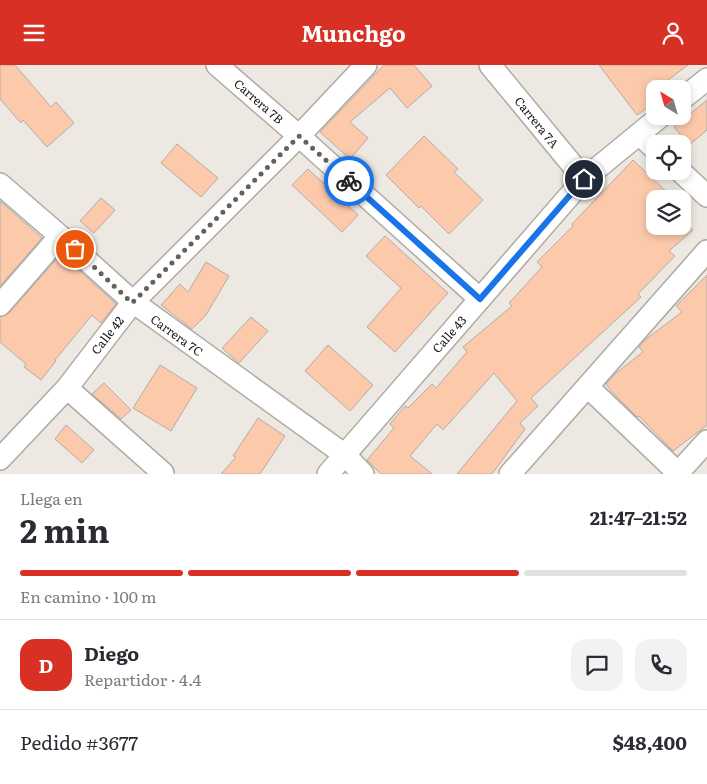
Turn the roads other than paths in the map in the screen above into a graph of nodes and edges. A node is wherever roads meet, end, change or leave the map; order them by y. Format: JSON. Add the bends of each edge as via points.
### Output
{"nodes":[{"id":1,"x":217,"y":65,"type":"edge"},
{"id":2,"x":366,"y":65,"type":"edge"},
{"id":3,"x":490,"y":65,"type":"edge"},
{"id":4,"x":707,"y":79,"type":"edge"},
{"id":5,"x":691,"y":92,"type":"edge"},
{"id":6,"x":650,"y":125,"type":"edge"},
{"id":7,"x":639,"y":134,"type":"junction"},
{"id":8,"x":299,"y":136,"type":"junction"},
{"id":9,"x":646,"y":141,"type":"edge"},
{"id":10,"x":584,"y":179,"type":"junction"},
{"id":11,"x":690,"y":180,"type":"edge"},
{"id":12,"x":0,"y":184,"type":"edge"},
{"id":13,"x":707,"y":196,"type":"edge"},
{"id":14,"x":60,"y":236,"type":"junction"},
{"id":15,"x":707,"y":251,"type":"edge"},
{"id":16,"x":480,"y":299,"type":"junction"},
{"id":17,"x":132,"y":303,"type":"junction"},
{"id":18,"x":0,"y":305,"type":"edge"},
{"id":19,"x":588,"y":387,"type":"junction"},
{"id":20,"x":67,"y":388,"type":"junction"},
{"id":21,"x":707,"y":441,"type":"edge"},
{"id":22,"x":345,"y":455,"type":"junction"},
{"id":23,"x":0,"y":459,"type":"edge"},
{"id":24,"x":163,"y":473,"type":"edge"},
{"id":25,"x":678,"y":473,"type":"edge"},
{"id":26,"x":328,"y":474,"type":"edge"},
{"id":27,"x":363,"y":474,"type":"edge"},
{"id":28,"x":510,"y":474,"type":"edge"}],
"edges":[{"from":1,"to":8,"type":"street","name":"Carrera 7B"},
{"from":2,"to":8,"type":"street","name":"Calle 42"},
{"from":3,"to":10,"type":"street","name":"Carrera 7A"},
{"from":4,"to":5,"type":"street"},
{"from":6,"to":7,"type":"street","name":"Calle 43"},
{"from":7,"to":9,"type":"street"},
{"from":7,"to":10,"type":"street","name":"Calle 43"},
{"from":8,"to":16,"type":"street","name":"Carrera 7B"},
{"from":8,"to":17,"type":"street","name":"Calle 42"},
{"from":10,"to":16,"type":"street","name":"Calle 43"},
{"from":11,"to":13,"type":"street"},
{"from":12,"to":14,"type":"street","name":"Carrera 7C"},
{"from":14,"to":17,"type":"street","name":"Carrera 7C"},
{"from":14,"to":18,"type":"street"},
{"from":15,"to":19,"type":"street"},
{"from":16,"to":22,"type":"street","name":"Calle 43"},
{"from":17,"to":20,"type":"street","name":"Calle 42"},
{"from":17,"to":22,"type":"street","name":"Carrera 7C"},
{"from":19,"to":25,"type":"street"},
{"from":19,"to":28,"type":"street"},
{"from":20,"to":23,"type":"street","name":"Calle 42"},
{"from":20,"to":24,"type":"street"},
{"from":21,"to":25,"type":"street"},
{"from":22,"to":26,"type":"street","name":"Calle 43"},
{"from":22,"to":27,"type":"street","name":"Carrera 7C"}]}
